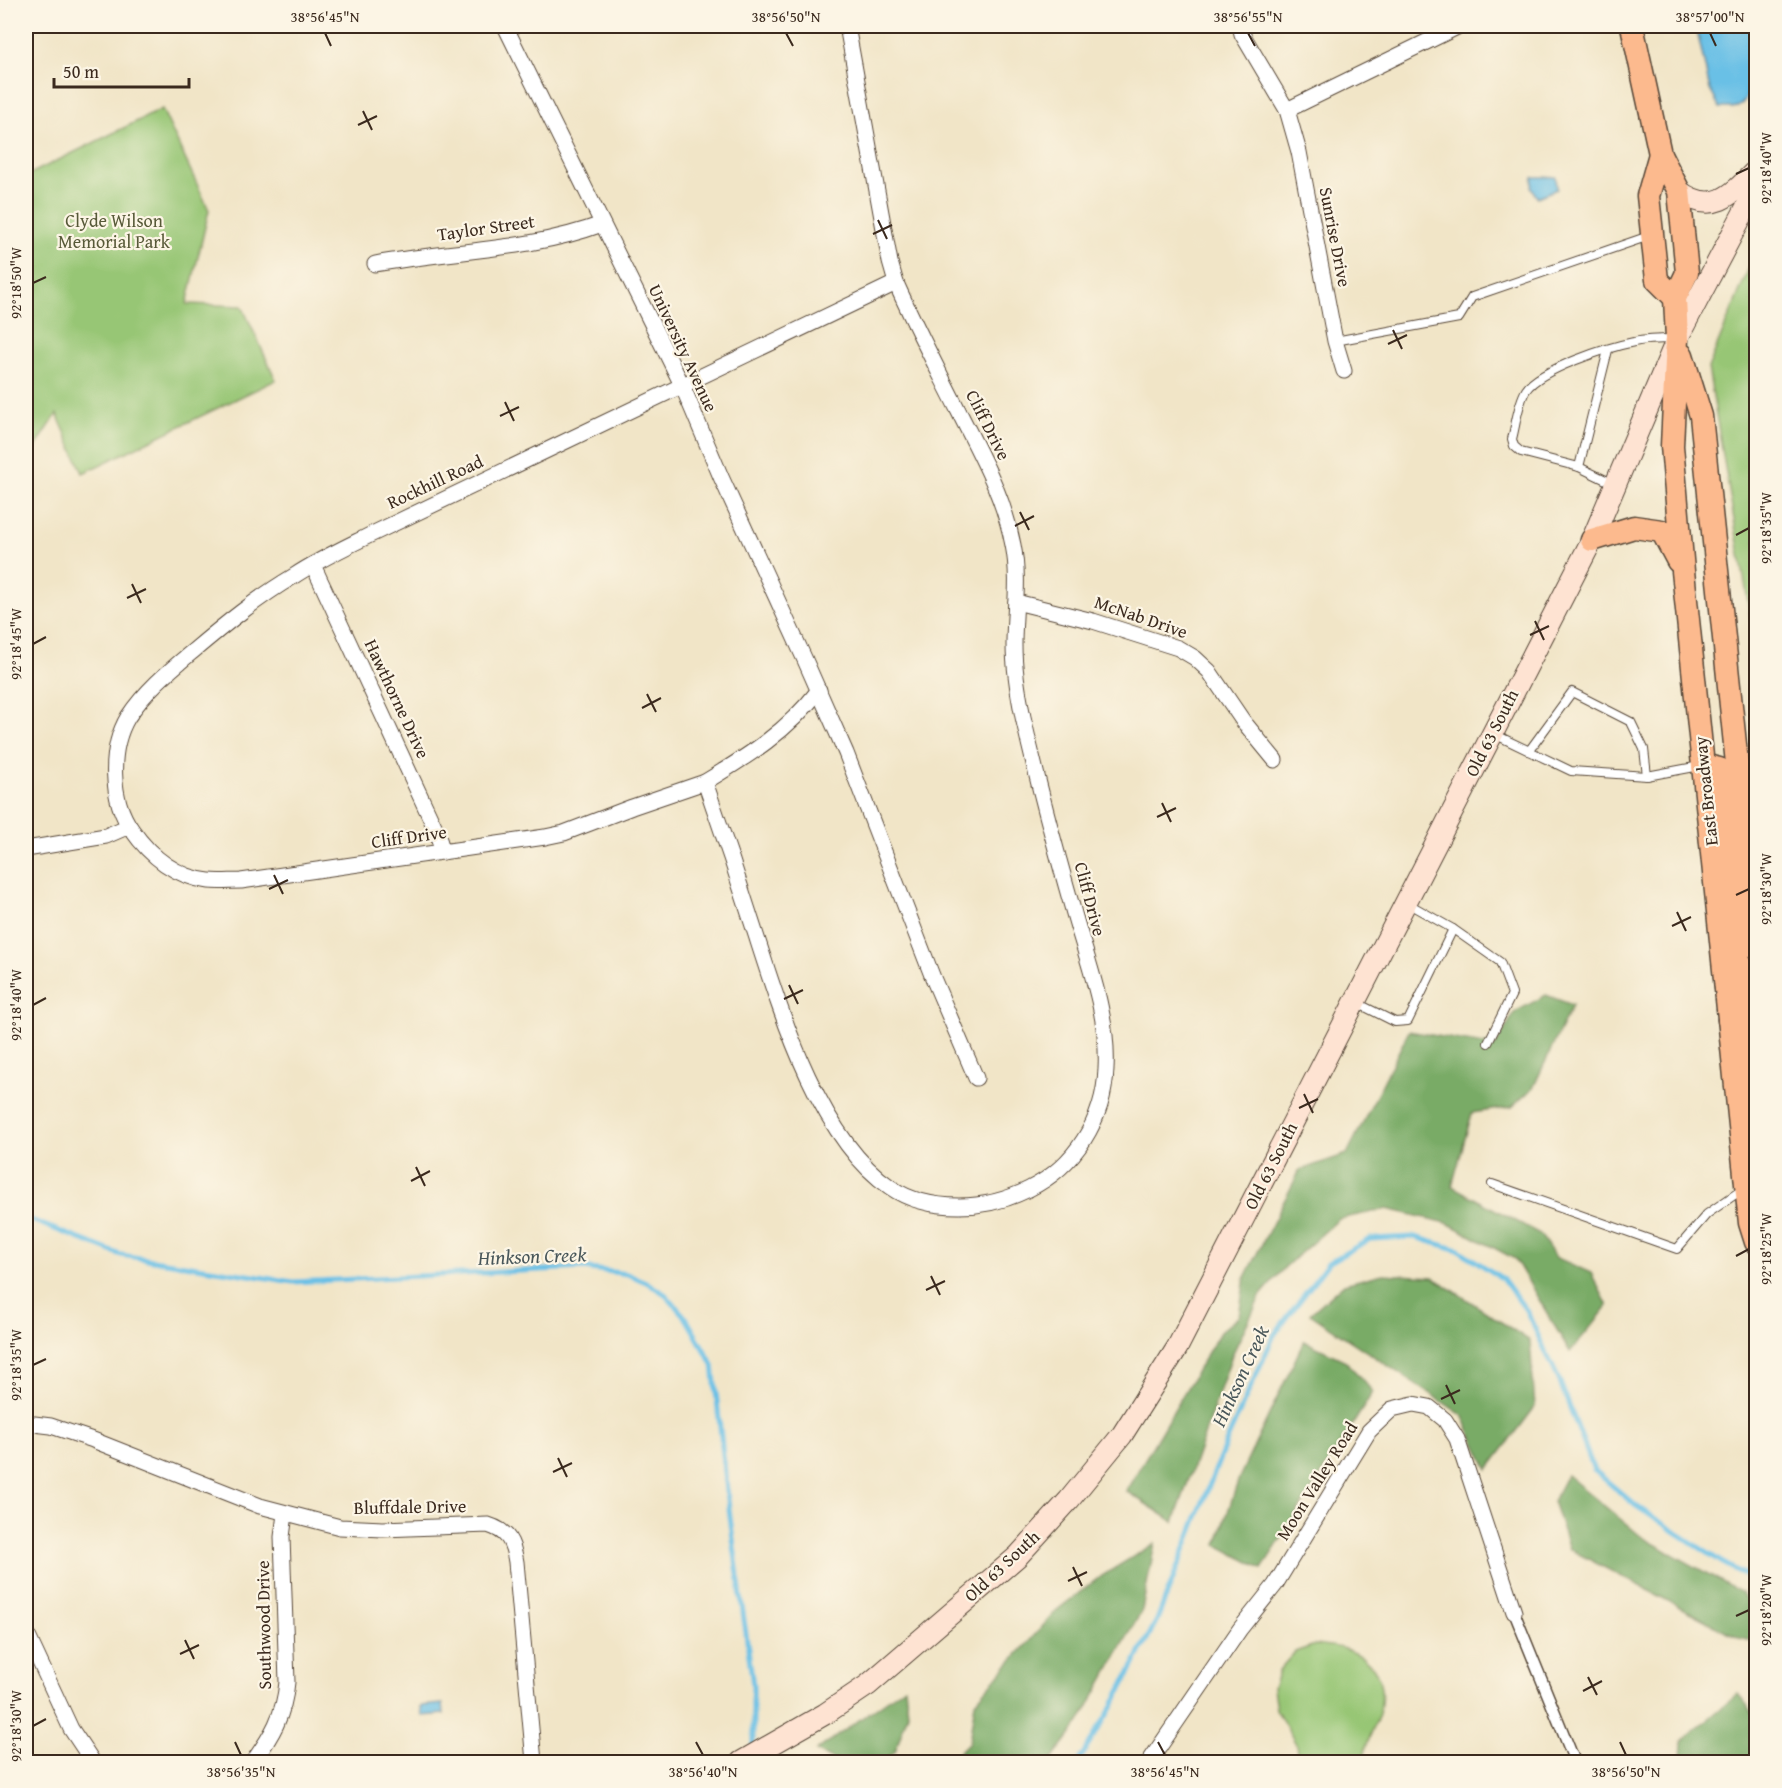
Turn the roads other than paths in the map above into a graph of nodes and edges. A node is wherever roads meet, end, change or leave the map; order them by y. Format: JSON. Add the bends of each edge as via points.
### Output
{"nodes":[{"id":1,"x":505,"y":26,"type":"edge"},
{"id":2,"x":847,"y":26,"type":"edge"},
{"id":3,"x":1240,"y":26,"type":"edge"},
{"id":4,"x":1459,"y":26,"type":"edge"},
{"id":5,"x":1632,"y":26,"type":"edge"},
{"id":6,"x":1287,"y":110,"type":"junction"},
{"id":7,"x":1660,"y":153,"type":"junction"},
{"id":8,"x":1756,"y":170,"type":"edge"},
{"id":9,"x":1756,"y":189,"type":"edge"},
{"id":10,"x":1678,"y":191,"type":"junction"},
{"id":11,"x":602,"y":224,"type":"junction"},
{"id":12,"x":1652,"y":235,"type":"junction"},
{"id":13,"x":375,"y":264,"type":"dead end"},
{"id":14,"x":896,"y":283,"type":"junction"},
{"id":15,"x":1675,"y":298,"type":"junction"},
{"id":16,"x":1677,"y":339,"type":"junction"},
{"id":17,"x":1335,"y":340,"type":"junction"},
{"id":18,"x":1608,"y":350,"type":"junction"},
{"id":19,"x":1344,"y":371,"type":"dead end"},
{"id":20,"x":682,"y":385,"type":"junction"},
{"id":21,"x":1579,"y":467,"type":"junction"},
{"id":22,"x":1615,"y":484,"type":"junction"},
{"id":23,"x":1592,"y":540,"type":"junction"},
{"id":24,"x":313,"y":565,"type":"junction"},
{"id":25,"x":1683,"y":571,"type":"junction"},
{"id":26,"x":1016,"y":602,"type":"junction"},
{"id":27,"x":819,"y":690,"type":"junction"},
{"id":28,"x":1492,"y":733,"type":"junction"},
{"id":29,"x":1529,"y":751,"type":"junction"},
{"id":30,"x":1275,"y":760,"type":"dead end"},
{"id":31,"x":1703,"y":765,"type":"junction"},
{"id":32,"x":1647,"y":776,"type":"junction"},
{"id":33,"x":705,"y":782,"type":"junction"},
{"id":34,"x":129,"y":826,"type":"junction"},
{"id":35,"x":26,"y":849,"type":"edge"},
{"id":36,"x":442,"y":852,"type":"junction"},
{"id":37,"x":1714,"y":872,"type":"junction"},
{"id":38,"x":1406,"y":902,"type":"junction"},
{"id":39,"x":1453,"y":929,"type":"junction"},
{"id":40,"x":1755,"y":938,"type":"edge"},
{"id":41,"x":1355,"y":1002,"type":"junction"},
{"id":42,"x":1756,"y":1019,"type":"edge"},
{"id":43,"x":1730,"y":1020,"type":"junction"},
{"id":44,"x":1488,"y":1043,"type":"dead end"},
{"id":45,"x":976,"y":1078,"type":"dead end"},
{"id":46,"x":1756,"y":1123,"type":"edge"},
{"id":47,"x":1492,"y":1184,"type":"dead end"},
{"id":48,"x":1747,"y":1186,"type":"junction"},
{"id":49,"x":1756,"y":1242,"type":"edge"},
{"id":50,"x":26,"y":1423,"type":"edge"},
{"id":51,"x":285,"y":1514,"type":"junction"},
{"id":52,"x":1514,"y":1612,"type":"joint"},
{"id":53,"x":26,"y":1632,"type":"edge"},
{"id":54,"x":93,"y":1762,"type":"edge"},
{"id":55,"x":253,"y":1762,"type":"edge"},
{"id":56,"x":534,"y":1762,"type":"edge"},
{"id":57,"x":741,"y":1762,"type":"edge"},
{"id":58,"x":1149,"y":1762,"type":"edge"},
{"id":59,"x":1575,"y":1762,"type":"edge"}],
"edges":[{"from":1,"to":11,"type":"street","name":"University Avenue"},
{"from":2,"to":14,"type":"street","name":"Cliff Drive"},
{"from":3,"to":6,"type":"street","name":"Sunrise Drive"},
{"from":4,"to":6,"type":"street"},
{"from":5,"to":7,"type":"main road","name":"East Broadway"},
{"from":6,"to":17,"type":"street","name":"Sunrise Drive","via":[[1299,152]]},
{"from":7,"to":10,"type":"main road","name":"East Broadway"},
{"from":7,"to":12,"type":"main road","name":"East Broadway","via":[[1647,196]]},
{"from":8,"to":10,"type":"main road","via":[[1732,195],[1709,203]]},
{"from":9,"to":16,"type":"main road","name":"Old 63 South"},
{"from":10,"to":15,"type":"main road","name":"East Broadway","via":[[1687,273]]},
{"from":11,"to":13,"type":"street","name":"Taylor Street","via":[[541,240]]},
{"from":11,"to":20,"type":"street","name":"University Avenue"},
{"from":12,"to":15,"type":"main road","name":"East Broadway","via":[[1657,280]]},
{"from":12,"to":17,"type":"lane","via":[[1472,297],[1459,318]]},
{"from":14,"to":20,"type":"street","name":"Rockhill Road"},
{"from":14,"to":26,"type":"street","name":"Cliff Drive","via":[[995,481],[1013,545]]},
{"from":15,"to":16,"type":"main road","name":"East Broadway"},
{"from":16,"to":18,"type":"lane","via":[[1632,342]]},
{"from":16,"to":22,"type":"main road","name":"Old 63 South"},
{"from":16,"to":25,"type":"main road","name":"East Broadway","via":[[1672,446]]},
{"from":16,"to":40,"type":"main road","name":"East Broadway","via":[[1701,416]]},
{"from":17,"to":19,"type":"street","name":"Sunrise Drive"},
{"from":18,"to":21,"type":"lane"},
{"from":18,"to":21,"type":"lane","via":[[1555,369],[1530,385],[1512,439],[1521,452]]},
{"from":20,"to":24,"type":"street","name":"Rockhill Road"},
{"from":20,"to":27,"type":"street","name":"University Avenue"},
{"from":21,"to":22,"type":"lane"},
{"from":22,"to":23,"type":"main road","name":"Old 63 South"},
{"from":23,"to":25,"type":"main road","via":[[1634,526],[1662,531]]},
{"from":23,"to":28,"type":"main road","name":"Old 63 South"},
{"from":24,"to":34,"type":"street","name":"Rockhill Road","via":[[245,609],[144,694],[118,741],[117,803]]},
{"from":24,"to":36,"type":"street","name":"Hawthorne Drive","via":[[436,830]]},
{"from":25,"to":31,"type":"main road","name":"East Broadway"},
{"from":26,"to":30,"type":"street","name":"McNab Drive","via":[[1093,621],[1178,648],[1195,658]]},
{"from":26,"to":33,"type":"street","name":"Cliff Drive","via":[[1014,645],[1023,717],[1107,1044],[1104,1094],[1092,1128],[1065,1163],[1034,1186],[996,1202],[943,1206],[891,1188],[858,1158],[817,1093],[791,1037]]},
{"from":27,"to":33,"type":"street","name":"Cliff Drive","via":[[785,728]]},
{"from":27,"to":45,"type":"street","name":"University Avenue"},
{"from":28,"to":29,"type":"lane"},
{"from":28,"to":38,"type":"main road","name":"Old 63 South"},
{"from":29,"to":32,"type":"lane","via":[[1572,771]]},
{"from":29,"to":32,"type":"lane","via":[[1572,692],[1631,722],[1644,749]]},
{"from":31,"to":32,"type":"lane"},
{"from":31,"to":37,"type":"main road","name":"East Broadway"},
{"from":31,"to":40,"type":"main road","via":[[1719,769],[1731,867]]},
{"from":33,"to":36,"type":"street","name":"Cliff Drive","via":[[564,833]]},
{"from":34,"to":35,"type":"street","via":[[106,836]]},
{"from":34,"to":36,"type":"street","name":"Cliff Drive","via":[[155,858],[190,877],[209,881],[241,881]]},
{"from":37,"to":42,"type":"main road","via":[[1735,921],[1743,1003]]},
{"from":37,"to":43,"type":"main road","name":"East Broadway"},
{"from":38,"to":39,"type":"lane"},
{"from":38,"to":41,"type":"main road","name":"Old 63 South"},
{"from":39,"to":41,"type":"lane","via":[[1408,1021],[1395,1022]]},
{"from":39,"to":44,"type":"lane","via":[[1500,962],[1512,994]]},
{"from":41,"to":57,"type":"main road","name":"Old 63 South","via":[[1177,1348],[1122,1435],[1018,1556],[868,1684],[825,1714]]},
{"from":43,"to":46,"type":"main road","via":[[1743,1024],[1747,1034]]},
{"from":43,"to":48,"type":"main road","name":"East Broadway"},
{"from":47,"to":48,"type":"lane","via":[[1677,1249],[1707,1214]]},
{"from":48,"to":49,"type":"main road","name":"East Broadway"},
{"from":50,"to":51,"type":"street","name":"Bluffdale Drive","via":[[51,1426],[93,1440]]},
{"from":51,"to":55,"type":"street","name":"Southwood Drive","via":[[285,1705],[275,1729]]},
{"from":51,"to":56,"type":"street","name":"Bluffdale Drive","via":[[360,1529],[488,1526],[508,1536],[516,1562]]},
{"from":52,"to":58,"type":"street","name":"Moon Valley Road","via":[[1456,1439],[1445,1420],[1429,1407],[1413,1404],[1392,1409],[1370,1431],[1275,1585]]},
{"from":52,"to":59,"type":"street"},
{"from":53,"to":54,"type":"street","via":[[71,1729]]}]}
